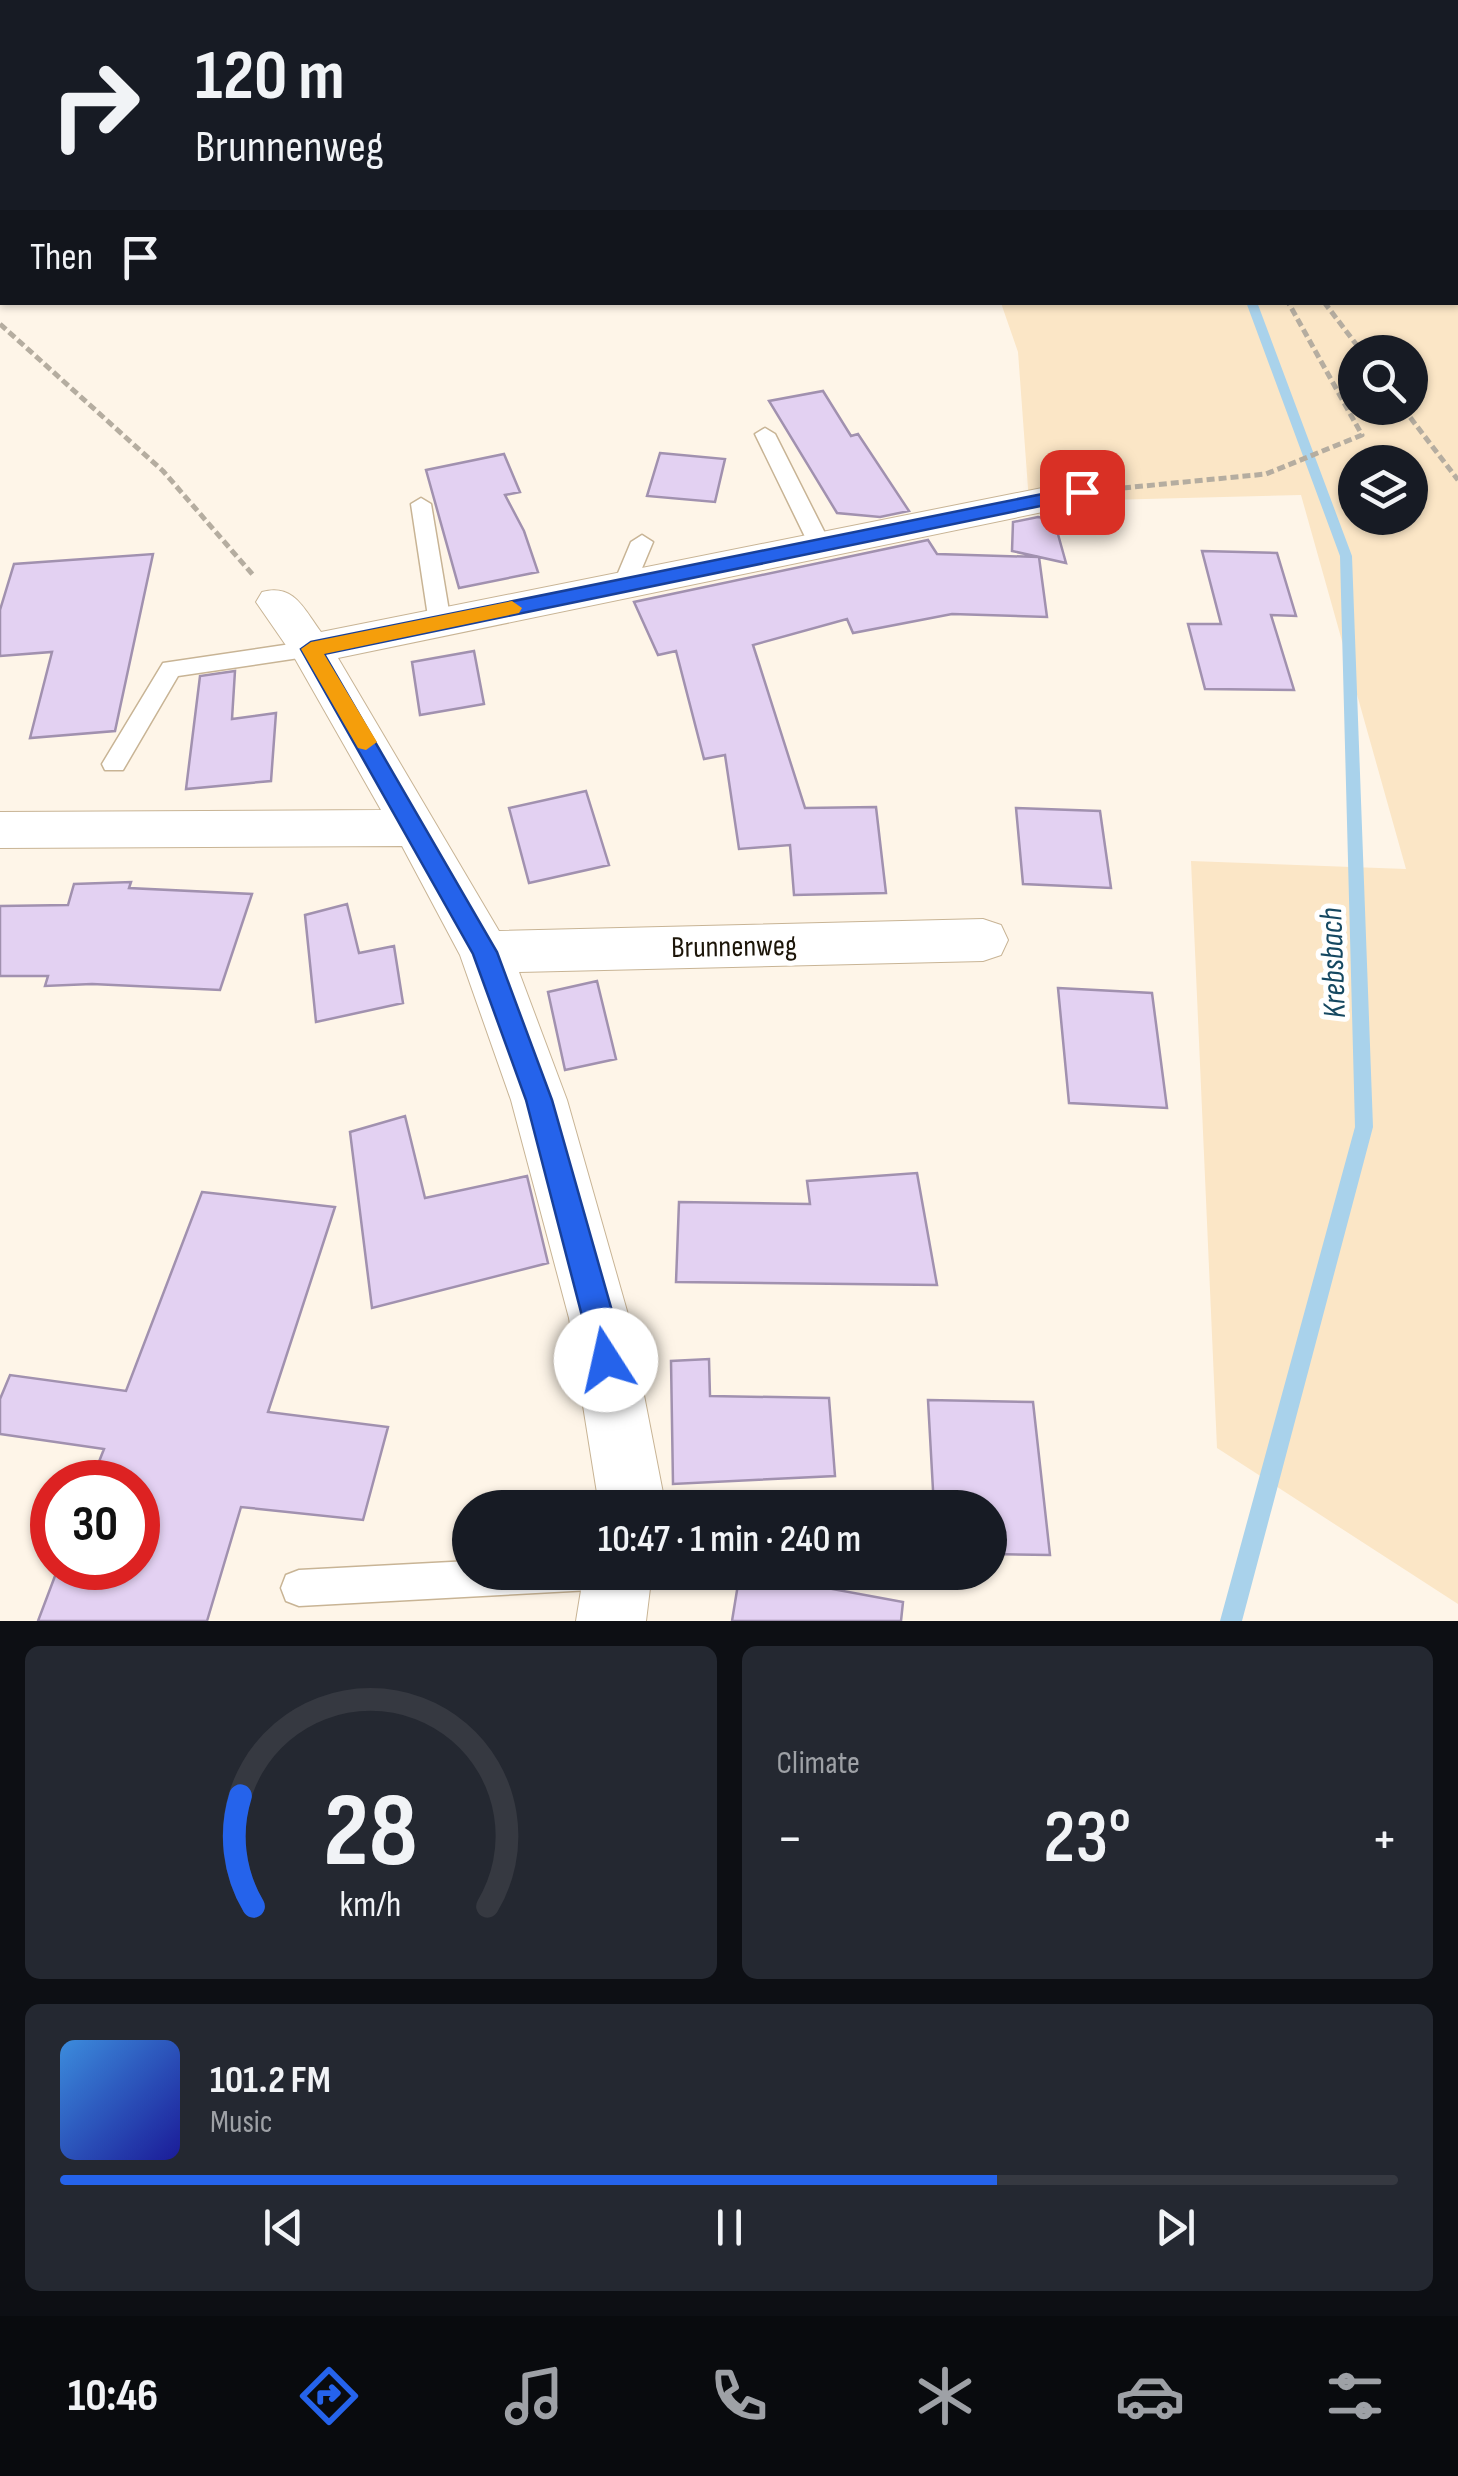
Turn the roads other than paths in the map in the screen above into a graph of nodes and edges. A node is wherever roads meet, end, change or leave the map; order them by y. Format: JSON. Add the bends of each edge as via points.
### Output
{"nodes":[{"id":1,"x":765,"y":434,"type":"dead end"},
{"id":2,"x":1082,"y":492,"type":"road end"},
{"id":3,"x":421,"y":504,"type":"dead end"},
{"id":4,"x":642,"y":542,"type":"dead end"},
{"id":5,"x":820,"y":545,"type":"junction"},
{"id":6,"x":624,"y":585,"type":"junction"},
{"id":7,"x":277,"y":602,"type":"road end"},
{"id":8,"x":440,"y":623,"type":"junction"},
{"id":9,"x":311,"y":649,"type":"junction"},
{"id":10,"x":114,"y":764,"type":"dead end"},
{"id":11,"x":416,"y":828,"type":"junction"},
{"id":12,"x":0,"y":830,"type":"edge"},
{"id":13,"x":982,"y":940,"type":"dead end"},
{"id":14,"x":485,"y":952,"type":"junction"},
{"id":15,"x":629,"y":1490,"type":"edge"},
{"id":16,"x":452,"y":1580,"type":"edge"},
{"id":17,"x":299,"y":1588,"type":"dead end"},
{"id":18,"x":616,"y":1590,"type":"edge"},
{"id":19,"x":612,"y":1621,"type":"edge"}],
"edges":[{"from":1,"to":5,"type":"lane"},
{"from":2,"to":5,"type":"street"},
{"from":3,"to":8,"type":"lane"},
{"from":4,"to":6,"type":"lane"},
{"from":5,"to":6,"type":"street"},
{"from":6,"to":8,"type":"street"},
{"from":7,"to":9,"type":"street"},
{"from":8,"to":9,"type":"street"},
{"from":9,"to":10,"type":"lane","via":[[171,669]]},
{"from":9,"to":11,"type":"street"},
{"from":11,"to":12,"type":"street"},
{"from":11,"to":14,"type":"street"},
{"from":13,"to":14,"type":"street","name":"Brunnenweg"},
{"from":14,"to":15,"type":"street","via":[[539,1100],[599,1318]]},
{"from":16,"to":17,"type":"lane"},
{"from":18,"to":19,"type":"street"}]}
